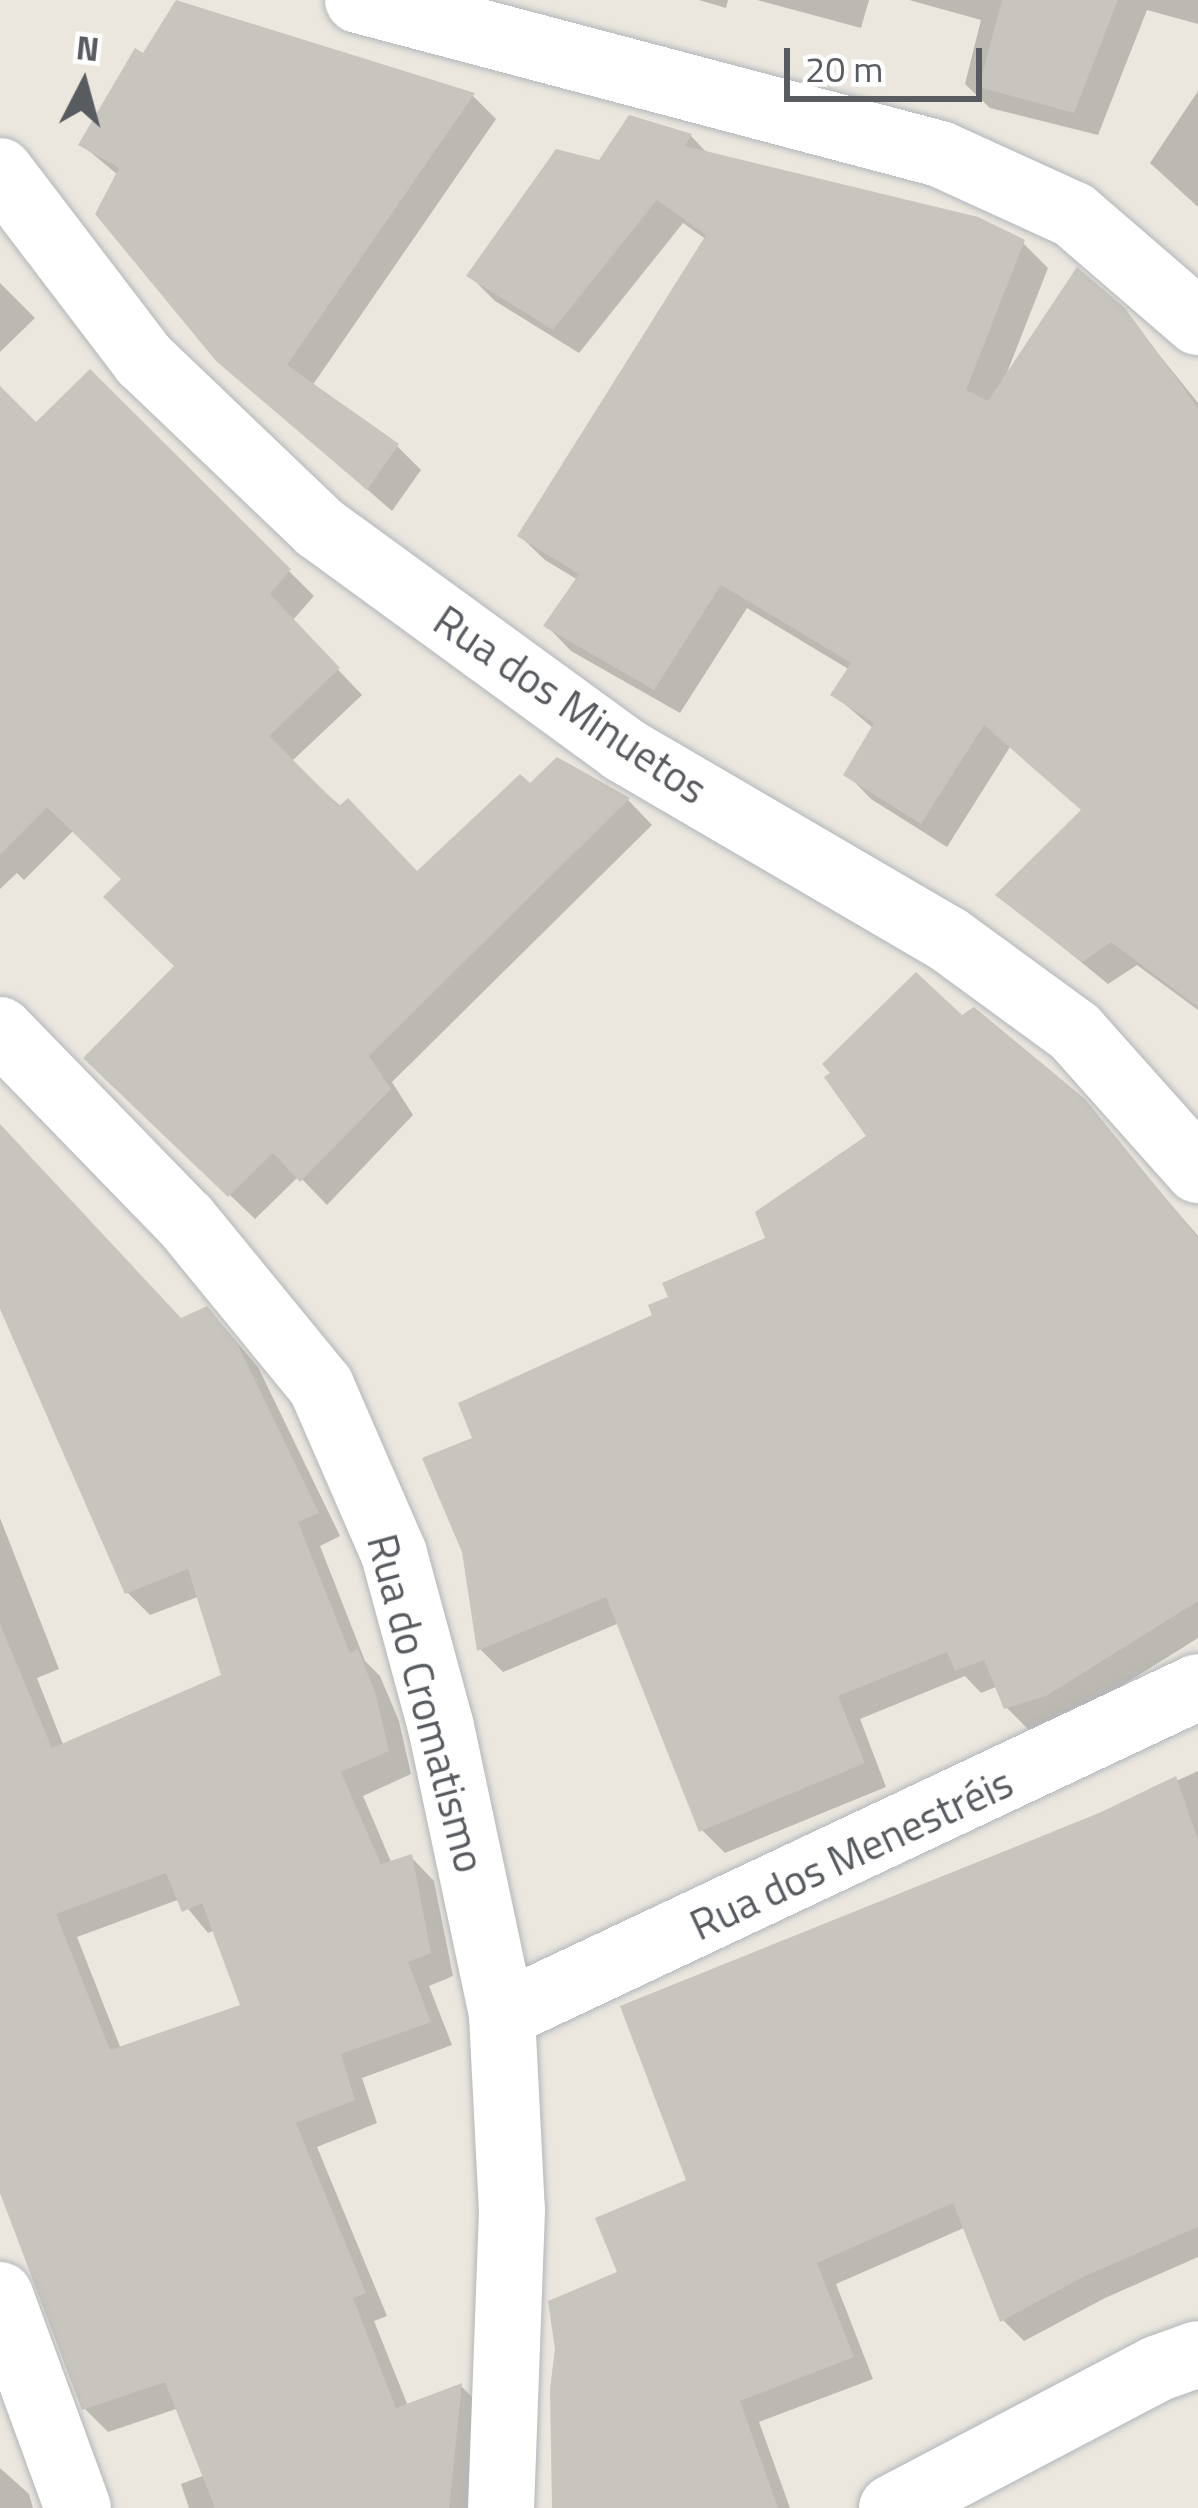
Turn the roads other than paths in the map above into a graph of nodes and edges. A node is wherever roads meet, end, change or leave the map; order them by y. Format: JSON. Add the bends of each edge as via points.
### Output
{"nodes":[{"id":1,"x":358,"y":0,"type":"edge"},
{"id":2,"x":0,"y":171,"type":"edge"},
{"id":3,"x":1198,"y":322,"type":"edge"},
{"id":4,"x":0,"y":1030,"type":"edge"},
{"id":5,"x":1198,"y":1170,"type":"edge"},
{"id":6,"x":1198,"y":1687,"type":"edge"},
{"id":7,"x":502,"y":2015,"type":"junction"},
{"id":8,"x":0,"y":2295,"type":"edge"},
{"id":9,"x":1198,"y":2354,"type":"edge"},
{"id":10,"x":78,"y":2508,"type":"edge"},
{"id":11,"x":501,"y":2508,"type":"edge"},
{"id":12,"x":892,"y":2508,"type":"edge"}],
"edges":[{"from":1,"to":3,"type":"street","via":[[940,154],[1074,214]]},
{"from":2,"to":5,"type":"street","name":"Rua dos Minuetos","via":[[144,360],[320,528],[623,750],[948,939],[1057,1018]]},
{"from":4,"to":7,"type":"street","name":"Rua do Cromatismo","via":[[185,1220],[322,1386],[394,1554],[441,1726]]},
{"from":6,"to":7,"type":"street","name":"Rua dos Menestréis"},
{"from":7,"to":11,"type":"street","name":"Rua do Cromatismo","via":[[512,2210]]},
{"from":8,"to":10,"type":"street"},
{"from":9,"to":12,"type":"street"}]}
